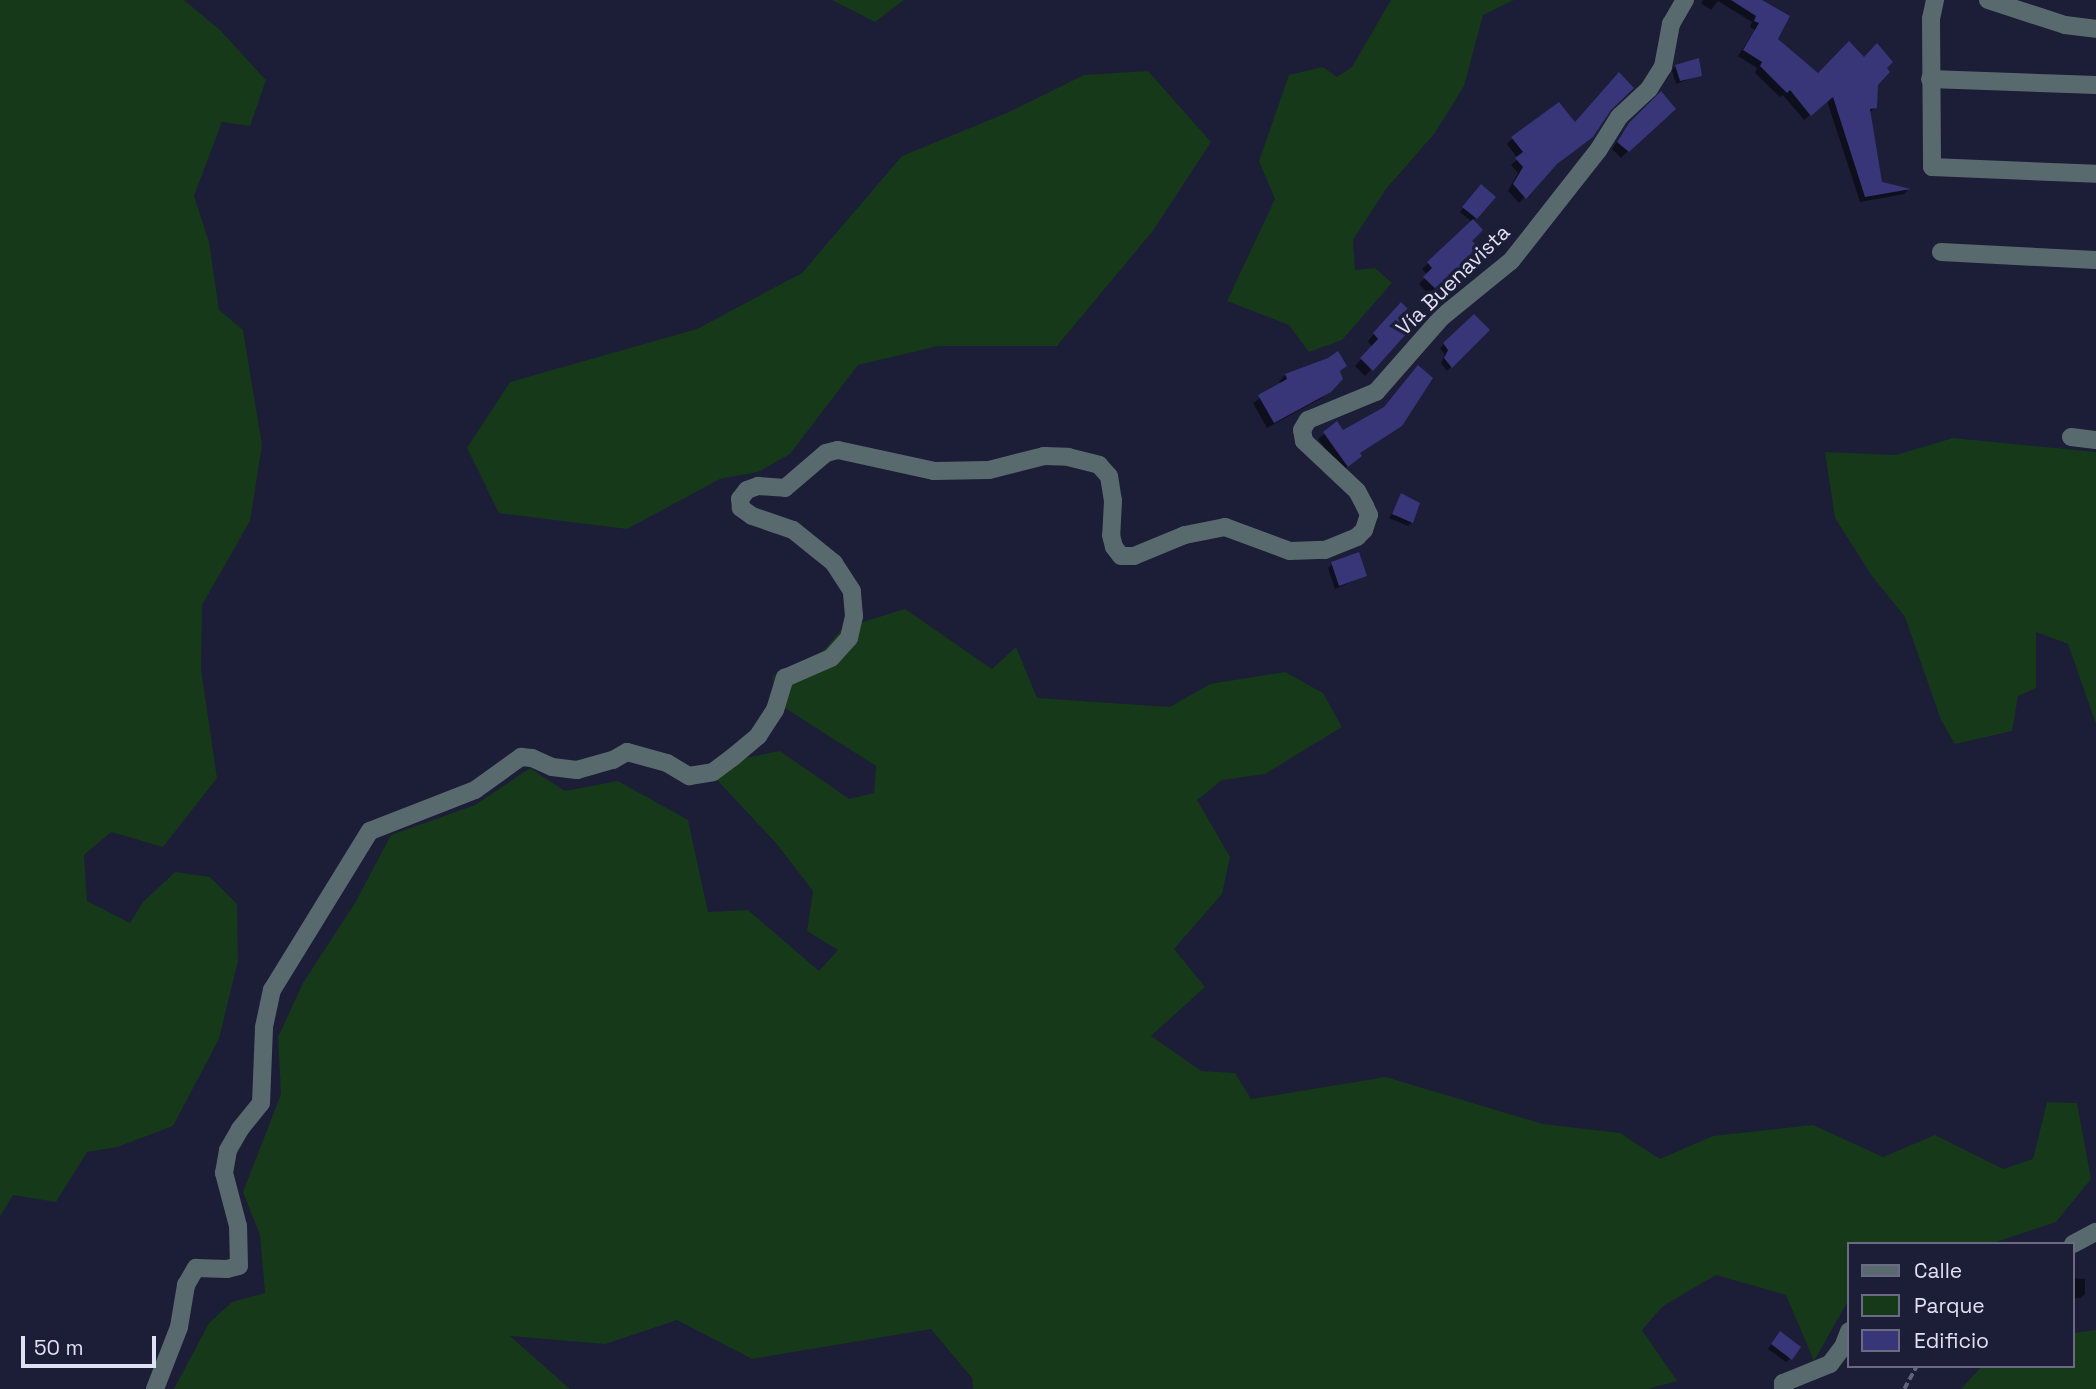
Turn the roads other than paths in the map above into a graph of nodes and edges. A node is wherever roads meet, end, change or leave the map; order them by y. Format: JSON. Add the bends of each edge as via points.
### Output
{"nodes":[{"id":1,"x":1685,"y":0,"type":"edge"},
{"id":2,"x":1935,"y":0,"type":"edge"},
{"id":3,"x":1987,"y":0,"type":"edge"},
{"id":4,"x":2096,"y":29,"type":"edge"},
{"id":5,"x":1930,"y":79,"type":"junction"},
{"id":6,"x":2096,"y":85,"type":"edge"},
{"id":7,"x":2096,"y":174,"type":"edge"},
{"id":8,"x":1941,"y":252,"type":"dead end"},
{"id":9,"x":2096,"y":260,"type":"edge"},
{"id":10,"x":2071,"y":437,"type":"dead end"},
{"id":11,"x":2096,"y":440,"type":"edge"},
{"id":12,"x":2096,"y":1231,"type":"edge"},
{"id":13,"x":2075,"y":1243,"type":"edge"},
{"id":14,"x":1848,"y":1334,"type":"edge"},
{"id":15,"x":155,"y":1389,"type":"edge"},
{"id":16,"x":1783,"y":1389,"type":"edge"}],
"edges":[{"from":1,"to":15,"type":"street","name":"Vía Buenavista","via":[[1671,24],[1663,67],[1649,89],[1620,116],[1511,261],[1442,317],[1376,392],[1308,420],[1302,430],[1304,441],[1357,491],[1369,515],[1357,537],[1325,550],[1290,551],[1225,527],[1121,556],[1111,535],[1110,475],[1099,465],[1044,456],[989,470],[934,471],[838,450],[826,453],[785,488],[758,486],[740,499],[741,508],[752,516],[793,530],[834,563],[852,591],[854,616],[849,638],[831,658],[785,678],[775,710],[758,736],[713,772],[689,776],[667,763],[628,752],[577,770],[521,757],[475,790],[370,831],[272,990],[264,1027],[261,1103],[228,1150],[224,1173],[237,1226],[239,1266],[196,1268],[186,1285],[179,1326]]},
{"from":2,"to":5,"type":"street"},
{"from":3,"to":4,"type":"street","via":[[2065,25]]},
{"from":5,"to":6,"type":"street"},
{"from":5,"to":7,"type":"street","via":[[1932,167]]},
{"from":8,"to":9,"type":"street"},
{"from":10,"to":11,"type":"street"},
{"from":12,"to":13,"type":"street"},
{"from":14,"to":16,"type":"street","via":[[1830,1364],[1783,1383]]}]}
